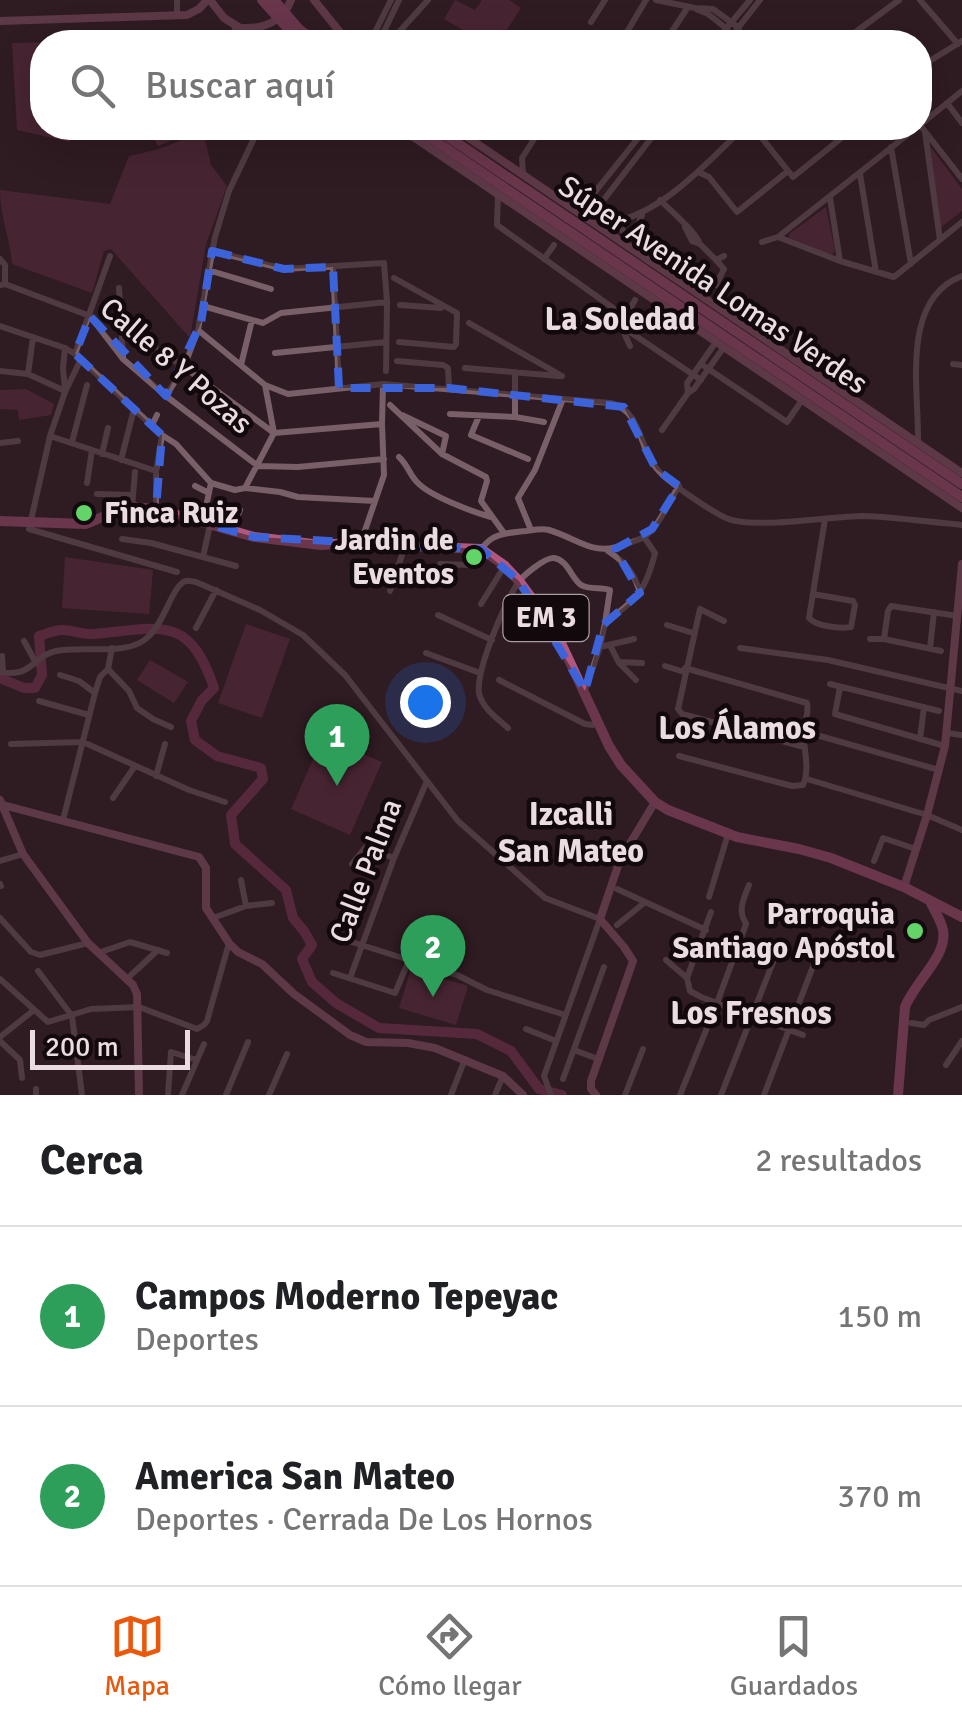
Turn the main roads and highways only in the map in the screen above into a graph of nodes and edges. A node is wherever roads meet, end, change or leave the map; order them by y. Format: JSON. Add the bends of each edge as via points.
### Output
{"nodes":[{"id":1,"x":262,"y":0,"type":"edge"},
{"id":2,"x":274,"y":0,"type":"edge"},
{"id":3,"x":289,"y":30,"type":"edge"},
{"id":4,"x":300,"y":30,"type":"edge"},
{"id":5,"x":427,"y":140,"type":"edge"},
{"id":6,"x":453,"y":140,"type":"edge"},
{"id":7,"x":455,"y":140,"type":"edge"},
{"id":8,"x":459,"y":144,"type":"junction"},
{"id":9,"x":748,"y":328,"type":"road end"},
{"id":10,"x":755,"y":342,"type":"junction"},
{"id":11,"x":752,"y":366,"type":"road end"},
{"id":12,"x":774,"y":370,"type":"junction"},
{"id":13,"x":923,"y":470,"type":"junction"},
{"id":14,"x":962,"y":484,"type":"edge"},
{"id":15,"x":939,"y":492,"type":"road end"},
{"id":16,"x":962,"y":497,"type":"edge"},
{"id":17,"x":0,"y":522,"type":"edge"},
{"id":18,"x":930,"y":900,"type":"junction"},
{"id":19,"x":962,"y":917,"type":"edge"},
{"id":20,"x":898,"y":1095,"type":"edge"}],
"edges":[{"from":1,"to":3,"type":"main road"},
{"from":2,"to":4,"type":"main road"},
{"from":5,"to":12,"type":"main road","name":"Súper Avenida Lomas Verdes"},
{"from":6,"to":8,"type":"main road","name":"Súper Avenida Lomas Verdes"},
{"from":7,"to":8,"type":"main road"},
{"from":8,"to":10,"type":"main road","name":"Súper Avenida Lomas Verdes"},
{"from":9,"to":10,"type":"main road"},
{"from":10,"to":14,"type":"main road","name":"Súper Avenida Lomas Verdes"},
{"from":11,"to":12,"type":"main road"},
{"from":12,"to":13,"type":"main road","name":"Súper Avenida Lomas Verdes"},
{"from":13,"to":15,"type":"main road"},
{"from":13,"to":16,"type":"main road","name":"Súper Avenida Lomas Verdes"},
{"from":17,"to":18,"type":"main road","number":"EM 3","via":[[86,524],[132,502],[254,537],[480,550],[519,580],[554,630],[609,746],[655,802],[728,834],[831,858]]},
{"from":18,"to":19,"type":"main road","number":"EM 3"},
{"from":18,"to":20,"type":"main road","via":[[944,944],[905,1007]]}]}
